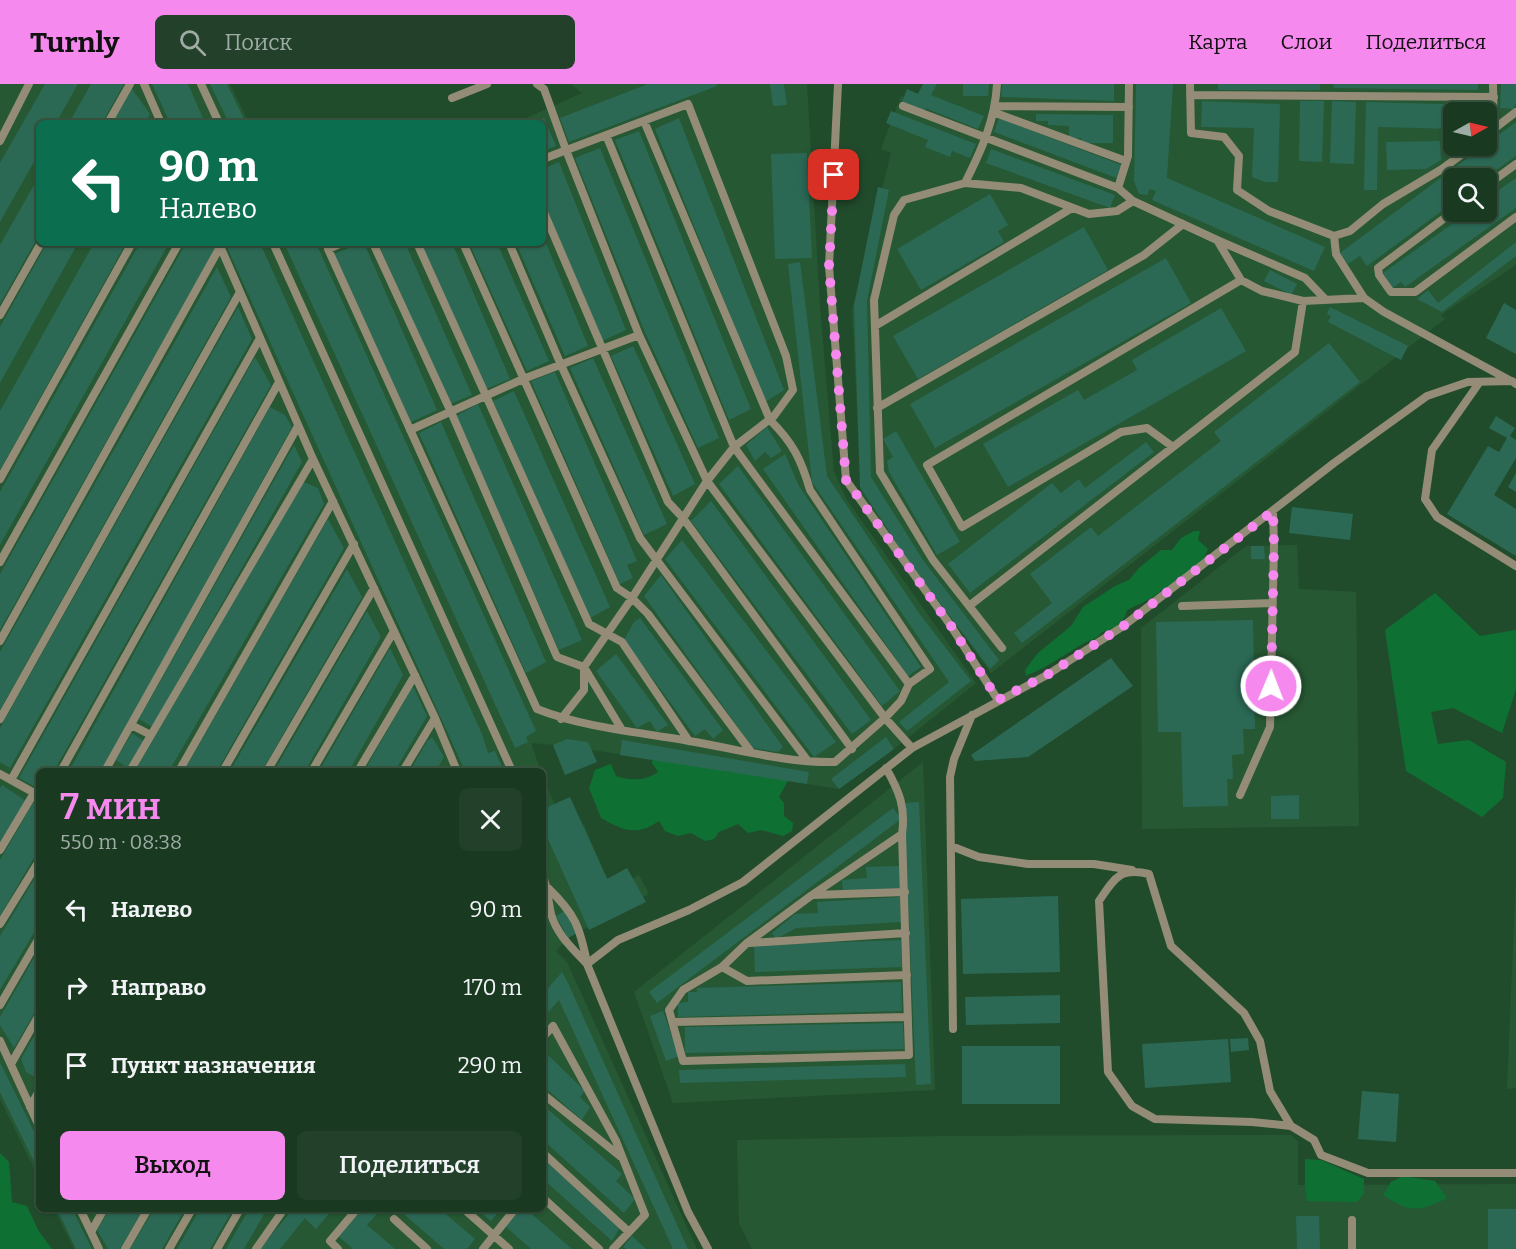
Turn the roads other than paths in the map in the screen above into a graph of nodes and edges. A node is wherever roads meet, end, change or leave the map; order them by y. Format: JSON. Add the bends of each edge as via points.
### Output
{"nodes":[{"id":1,"x":29,"y":84,"type":"edge"},
{"id":2,"x":130,"y":84,"type":"edge"},
{"id":3,"x":144,"y":84,"type":"edge"},
{"id":4,"x":201,"y":84,"type":"edge"},
{"id":5,"x":486,"y":84,"type":"edge"},
{"id":6,"x":537,"y":84,"type":"edge"},
{"id":7,"x":838,"y":84,"type":"edge"},
{"id":8,"x":997,"y":84,"type":"edge"},
{"id":9,"x":1129,"y":84,"type":"edge"},
{"id":10,"x":1191,"y":84,"type":"edge"},
{"id":11,"x":1493,"y":84,"type":"edge"},
{"id":12,"x":1190,"y":95,"type":"junction"},
{"id":13,"x":1494,"y":97,"type":"junction"},
{"id":14,"x":452,"y":98,"type":"dead end"},
{"id":15,"x":1494,"y":102,"type":"edge"},
{"id":16,"x":903,"y":106,"type":"dead end"},
{"id":17,"x":1129,"y":106,"type":"junction"},
{"id":18,"x":994,"y":109,"type":"junction"},
{"id":19,"x":1516,"y":112,"type":"edge"},
{"id":20,"x":110,"y":120,"type":"edge"},
{"id":21,"x":160,"y":120,"type":"edge"},
{"id":22,"x":218,"y":120,"type":"edge"},
{"id":23,"x":645,"y":121,"type":"junction"},
{"id":24,"x":1497,"y":127,"type":"edge"},
{"id":25,"x":606,"y":135,"type":"junction"},
{"id":26,"x":987,"y":138,"type":"junction"},
{"id":27,"x":0,"y":141,"type":"edge"},
{"id":28,"x":566,"y":150,"type":"junction"},
{"id":29,"x":1460,"y":156,"type":"edge"},
{"id":30,"x":546,"y":158,"type":"edge"},
{"id":31,"x":1126,"y":161,"type":"junction"},
{"id":32,"x":1516,"y":164,"type":"edge"},
{"id":33,"x":1497,"y":178,"type":"edge"},
{"id":34,"x":965,"y":183,"type":"junction"},
{"id":35,"x":1118,"y":188,"type":"junction"},
{"id":36,"x":1133,"y":201,"type":"junction"},
{"id":37,"x":1072,"y":208,"type":"junction"},
{"id":38,"x":546,"y":217,"type":"edge"},
{"id":39,"x":1516,"y":217,"type":"edge"},
{"id":40,"x":1443,"y":219,"type":"edge"},
{"id":41,"x":1183,"y":224,"type":"junction"},
{"id":42,"x":1334,"y":236,"type":"junction"},
{"id":43,"x":1217,"y":240,"type":"junction"},
{"id":44,"x":38,"y":246,"type":"edge"},
{"id":45,"x":130,"y":246,"type":"edge"},
{"id":46,"x":177,"y":246,"type":"edge"},
{"id":47,"x":218,"y":246,"type":"edge"},
{"id":48,"x":219,"y":246,"type":"edge"},
{"id":49,"x":274,"y":246,"type":"edge"},
{"id":50,"x":335,"y":246,"type":"edge"},
{"id":51,"x":374,"y":246,"type":"edge"},
{"id":52,"x":418,"y":246,"type":"edge"},
{"id":53,"x":464,"y":246,"type":"edge"},
{"id":54,"x":510,"y":246,"type":"edge"},
{"id":55,"x":1241,"y":280,"type":"junction"},
{"id":56,"x":240,"y":292,"type":"junction"},
{"id":57,"x":1364,"y":298,"type":"junction"},
{"id":58,"x":1324,"y":299,"type":"junction"},
{"id":59,"x":1303,"y":301,"type":"junction"},
{"id":60,"x":0,"y":315,"type":"edge"},
{"id":61,"x":875,"y":326,"type":"junction"},
{"id":62,"x":639,"y":335,"type":"junction"},
{"id":63,"x":260,"y":338,"type":"junction"},
{"id":64,"x":603,"y":348,"type":"junction"},
{"id":65,"x":561,"y":365,"type":"junction"},
{"id":66,"x":523,"y":379,"type":"junction"},
{"id":67,"x":279,"y":382,"type":"junction"},
{"id":68,"x":1514,"y":382,"type":"edge"},
{"id":69,"x":1479,"y":383,"type":"junction"},
{"id":70,"x":486,"y":396,"type":"junction"},
{"id":71,"x":878,"y":408,"type":"junction"},
{"id":72,"x":450,"y":412,"type":"junction"},
{"id":73,"x":770,"y":420,"type":"junction"},
{"id":74,"x":298,"y":426,"type":"junction"},
{"id":75,"x":410,"y":430,"type":"junction"},
{"id":76,"x":734,"y":447,"type":"junction"},
{"id":77,"x":1173,"y":447,"type":"junction"},
{"id":78,"x":313,"y":459,"type":"junction"},
{"id":79,"x":0,"y":479,"type":"edge"},
{"id":80,"x":707,"y":481,"type":"junction"},
{"id":81,"x":333,"y":501,"type":"junction"},
{"id":82,"x":1273,"y":511,"type":"junction"},
{"id":83,"x":683,"y":518,"type":"junction"},
{"id":84,"x":354,"y":544,"type":"junction"},
{"id":85,"x":657,"y":558,"type":"junction"},
{"id":86,"x":0,"y":562,"type":"edge"},
{"id":87,"x":1516,"y":566,"type":"edge"},
{"id":88,"x":374,"y":588,"type":"junction"},
{"id":89,"x":632,"y":598,"type":"junction"},
{"id":90,"x":1272,"y":603,"type":"junction"},
{"id":91,"x":969,"y":606,"type":"junction"},
{"id":92,"x":1182,"y":606,"type":"dead end"},
{"id":93,"x":394,"y":631,"type":"junction"},
{"id":94,"x":606,"y":633,"type":"junction"},
{"id":95,"x":0,"y":641,"type":"edge"},
{"id":96,"x":1002,"y":648,"type":"dead end"},
{"id":97,"x":584,"y":667,"type":"junction"},
{"id":98,"x":415,"y":675,"type":"junction"},
{"id":99,"x":909,"y":684,"type":"junction"},
{"id":100,"x":998,"y":700,"type":"junction"},
{"id":101,"x":972,"y":715,"type":"junction"},
{"id":102,"x":435,"y":718,"type":"junction"},
{"id":103,"x":885,"y":718,"type":"junction"},
{"id":104,"x":0,"y":719,"type":"edge"},
{"id":105,"x":561,"y":719,"type":"junction"},
{"id":106,"x":131,"y":725,"type":"junction"},
{"id":107,"x":622,"y":730,"type":"junction"},
{"id":108,"x":151,"y":735,"type":"junction"},
{"id":109,"x":689,"y":741,"type":"junction"},
{"id":110,"x":912,"y":748,"type":"junction"},
{"id":111,"x":852,"y":749,"type":"junction"},
{"id":112,"x":751,"y":752,"type":"junction"},
{"id":113,"x":807,"y":760,"type":"junction"},
{"id":114,"x":453,"y":761,"type":"junction"},
{"id":115,"x":63,"y":768,"type":"edge"},
{"id":116,"x":107,"y":768,"type":"edge"},
{"id":117,"x":132,"y":768,"type":"edge"},
{"id":118,"x":181,"y":768,"type":"edge"},
{"id":119,"x":225,"y":768,"type":"edge"},
{"id":120,"x":269,"y":768,"type":"edge"},
{"id":121,"x":314,"y":768,"type":"edge"},
{"id":122,"x":360,"y":768,"type":"edge"},
{"id":123,"x":406,"y":768,"type":"edge"},
{"id":124,"x":449,"y":768,"type":"edge"},
{"id":125,"x":456,"y":768,"type":"edge"},
{"id":126,"x":512,"y":768,"type":"edge"},
{"id":127,"x":886,"y":768,"type":"junction"},
{"id":128,"x":1,"y":776,"type":"edge"},
{"id":129,"x":10,"y":780,"type":"junction"},
{"id":130,"x":36,"y":793,"type":"edge"},
{"id":131,"x":1240,"y":795,"type":"dead end"},
{"id":132,"x":36,"y":796,"type":"edge"},
{"id":133,"x":902,"y":834,"type":"junction"},
{"id":134,"x":951,"y":846,"type":"junction"},
{"id":135,"x":0,"y":850,"type":"edge"},
{"id":136,"x":36,"y":866,"type":"edge"},
{"id":137,"x":1134,"y":871,"type":"junction"},
{"id":138,"x":546,"y":889,"type":"edge"},
{"id":139,"x":546,"y":892,"type":"edge"},
{"id":140,"x":905,"y":892,"type":"junction"},
{"id":141,"x":813,"y":895,"type":"junction"},
{"id":142,"x":0,"y":924,"type":"edge"},
{"id":143,"x":906,"y":933,"type":"junction"},
{"id":144,"x":36,"y":943,"type":"edge"},
{"id":145,"x":747,"y":943,"type":"junction"},
{"id":146,"x":587,"y":964,"type":"junction"},
{"id":147,"x":722,"y":967,"type":"junction"},
{"id":148,"x":907,"y":975,"type":"junction"},
{"id":149,"x":0,"y":1005,"type":"edge"},
{"id":150,"x":908,"y":1017,"type":"junction"},
{"id":151,"x":36,"y":1020,"type":"edge"},
{"id":152,"x":673,"y":1022,"type":"junction"},
{"id":153,"x":953,"y":1029,"type":"dead end"},
{"id":154,"x":546,"y":1035,"type":"edge"},
{"id":155,"x":0,"y":1041,"type":"edge"},
{"id":156,"x":10,"y":1064,"type":"junction"},
{"id":157,"x":36,"y":1096,"type":"edge"},
{"id":158,"x":546,"y":1096,"type":"edge"},
{"id":159,"x":30,"y":1107,"type":"junction"},
{"id":160,"x":36,"y":1120,"type":"edge"},
{"id":161,"x":1292,"y":1126,"type":"junction"},
{"id":162,"x":546,"y":1156,"type":"edge"},
{"id":163,"x":622,"y":1158,"type":"junction"},
{"id":164,"x":1516,"y":1173,"type":"edge"},
{"id":165,"x":546,"y":1201,"type":"edge"},
{"id":166,"x":81,"y":1212,"type":"edge"},
{"id":167,"x":102,"y":1212,"type":"edge"},
{"id":168,"x":146,"y":1212,"type":"edge"},
{"id":169,"x":190,"y":1212,"type":"edge"},
{"id":170,"x":238,"y":1212,"type":"edge"},
{"id":171,"x":282,"y":1212,"type":"edge"},
{"id":172,"x":355,"y":1212,"type":"edge"},
{"id":173,"x":467,"y":1212,"type":"edge"},
{"id":174,"x":513,"y":1212,"type":"edge"},
{"id":175,"x":394,"y":1219,"type":"dead end"},
{"id":176,"x":1352,"y":1220,"type":"dead end"},
{"id":177,"x":90,"y":1232,"type":"junction"},
{"id":178,"x":629,"y":1232,"type":"junction"},
{"id":179,"x":494,"y":1236,"type":"junction"},
{"id":180,"x":99,"y":1249,"type":"edge"},
{"id":181,"x":125,"y":1249,"type":"edge"},
{"id":182,"x":169,"y":1249,"type":"edge"},
{"id":183,"x":217,"y":1249,"type":"edge"},
{"id":184,"x":256,"y":1249,"type":"edge"},
{"id":185,"x":338,"y":1249,"type":"edge"},
{"id":186,"x":428,"y":1249,"type":"edge"},
{"id":187,"x":483,"y":1249,"type":"edge"},
{"id":188,"x":509,"y":1249,"type":"edge"},
{"id":189,"x":599,"y":1249,"type":"edge"},
{"id":190,"x":613,"y":1249,"type":"edge"},
{"id":191,"x":708,"y":1249,"type":"edge"},
{"id":192,"x":1352,"y":1249,"type":"edge"}],
"edges":[{"from":1,"to":27,"type":"lane"},
{"from":2,"to":20,"type":"lane"},
{"from":3,"to":21,"type":"lane"},
{"from":4,"to":22,"type":"lane"},
{"from":5,"to":14,"type":"lane"},
{"from":6,"to":28,"type":"lane","via":[[544,89]]},
{"from":7,"to":100,"type":"lane","via":[[829,266],[846,480],[951,626]]},
{"from":8,"to":18,"type":"lane"},
{"from":9,"to":17,"type":"lane"},
{"from":10,"to":12,"type":"lane"},
{"from":11,"to":13,"type":"lane"},
{"from":12,"to":13,"type":"lane"},
{"from":12,"to":42,"type":"lane","via":[[1191,133],[1224,137],[1239,156],[1237,190],[1269,211]]},
{"from":13,"to":15,"type":"lane"},
{"from":16,"to":26,"type":"lane"},
{"from":17,"to":18,"type":"lane"},
{"from":17,"to":31,"type":"lane"},
{"from":18,"to":26,"type":"lane"},
{"from":18,"to":31,"type":"lane"},
{"from":19,"to":24,"type":"lane"},
{"from":23,"to":25,"type":"lane"},
{"from":23,"to":73,"type":"lane"},
{"from":23,"to":73,"type":"lane","via":[[688,104],[786,356],[793,390]]},
{"from":25,"to":28,"type":"lane"},
{"from":25,"to":76,"type":"lane"},
{"from":26,"to":34,"type":"lane"},
{"from":26,"to":35,"type":"lane"},
{"from":28,"to":30,"type":"lane"},
{"from":28,"to":62,"type":"lane"},
{"from":29,"to":42,"type":"lane","via":[[1383,204],[1350,231]]},
{"from":31,"to":35,"type":"lane"},
{"from":32,"to":33,"type":"lane"},
{"from":34,"to":37,"type":"lane","via":[[1021,188]]},
{"from":34,"to":61,"type":"lane","via":[[904,200],[894,215],[874,300]]},
{"from":35,"to":36,"type":"lane"},
{"from":36,"to":37,"type":"lane","via":[[1118,211],[1089,214]]},
{"from":36,"to":41,"type":"lane"},
{"from":37,"to":61,"type":"lane"},
{"from":38,"to":64,"type":"lane"},
{"from":39,"to":40,"type":"lane","via":[[1415,292],[1391,292],[1378,268]]},
{"from":41,"to":43,"type":"lane"},
{"from":41,"to":71,"type":"lane","via":[[1144,255]]},
{"from":42,"to":57,"type":"lane","via":[[1336,254]]},
{"from":43,"to":55,"type":"lane"},
{"from":43,"to":58,"type":"lane","via":[[1305,278]]},
{"from":44,"to":60,"type":"lane"},
{"from":45,"to":79,"type":"lane"},
{"from":46,"to":86,"type":"lane"},
{"from":47,"to":95,"type":"lane"},
{"from":48,"to":56,"type":"lane"},
{"from":49,"to":126,"type":"lane"},
{"from":50,"to":75,"type":"lane","via":[[328,249]]},
{"from":51,"to":72,"type":"lane"},
{"from":52,"to":70,"type":"lane"},
{"from":53,"to":66,"type":"lane"},
{"from":54,"to":65,"type":"lane"},
{"from":55,"to":59,"type":"lane","via":[[1262,291]]},
{"from":55,"to":77,"type":"lane","via":[[927,465],[962,527],[1121,432],[1147,428]]},
{"from":56,"to":63,"type":"lane"},
{"from":56,"to":104,"type":"lane"},
{"from":57,"to":58,"type":"lane"},
{"from":57,"to":68,"type":"lane"},
{"from":58,"to":59,"type":"lane"},
{"from":59,"to":77,"type":"lane","via":[[1295,352]]},
{"from":61,"to":71,"type":"lane"},
{"from":62,"to":64,"type":"lane"},
{"from":62,"to":80,"type":"lane"},
{"from":63,"to":67,"type":"lane"},
{"from":63,"to":129,"type":"lane"},
{"from":64,"to":65,"type":"lane"},
{"from":64,"to":83,"type":"lane","via":[[668,502]]},
{"from":65,"to":66,"type":"lane"},
{"from":65,"to":85,"type":"lane","via":[[640,538]]},
{"from":66,"to":70,"type":"lane"},
{"from":66,"to":89,"type":"lane","via":[[617,588]]},
{"from":67,"to":74,"type":"lane"},
{"from":67,"to":115,"type":"lane"},
{"from":68,"to":69,"type":"lane"},
{"from":69,"to":82,"type":"lane","via":[[1468,382],[1427,396]]},
{"from":69,"to":87,"type":"lane","via":[[1432,450],[1425,500],[1437,517]]},
{"from":70,"to":72,"type":"lane"},
{"from":70,"to":94,"type":"lane","via":[[589,624]]},
{"from":71,"to":91,"type":"lane","via":[[880,472],[933,560]]},
{"from":72,"to":75,"type":"lane"},
{"from":72,"to":97,"type":"lane","via":[[557,657]]},
{"from":73,"to":76,"type":"lane"},
{"from":73,"to":99,"type":"lane","via":[[785,435],[802,463],[810,490],[930,669]]},
{"from":74,"to":78,"type":"lane"},
{"from":74,"to":106,"type":"lane"},
{"from":75,"to":105,"type":"lane","via":[[537,709]]},
{"from":76,"to":80,"type":"lane"},
{"from":76,"to":99,"type":"lane"},
{"from":77,"to":91,"type":"lane"},
{"from":78,"to":81,"type":"lane"},
{"from":78,"to":108,"type":"lane"},
{"from":80,"to":83,"type":"lane"},
{"from":80,"to":103,"type":"lane"},
{"from":81,"to":84,"type":"lane"},
{"from":81,"to":118,"type":"lane"},
{"from":82,"to":90,"type":"lane"},
{"from":82,"to":100,"type":"lane","via":[[1122,627],[1047,675]]},
{"from":83,"to":85,"type":"lane"},
{"from":83,"to":111,"type":"lane"},
{"from":84,"to":88,"type":"lane"},
{"from":84,"to":119,"type":"lane"},
{"from":85,"to":89,"type":"lane"},
{"from":85,"to":113,"type":"lane"},
{"from":88,"to":93,"type":"lane"},
{"from":88,"to":120,"type":"lane"},
{"from":89,"to":94,"type":"lane"},
{"from":89,"to":112,"type":"lane"},
{"from":90,"to":92,"type":"lane"},
{"from":90,"to":131,"type":"lane","via":[[1270,727]]},
{"from":91,"to":96,"type":"lane"},
{"from":93,"to":98,"type":"lane"},
{"from":93,"to":121,"type":"lane"},
{"from":94,"to":97,"type":"lane"},
{"from":94,"to":109,"type":"lane","via":[[622,642]]},
{"from":97,"to":105,"type":"lane","via":[[584,690]]},
{"from":97,"to":107,"type":"lane"},
{"from":98,"to":102,"type":"lane"},
{"from":98,"to":122,"type":"lane"},
{"from":99,"to":103,"type":"lane","via":[[901,701]]},
{"from":100,"to":101,"type":"lane"},
{"from":101,"to":110,"type":"lane"},
{"from":101,"to":134,"type":"lane","via":[[950,777]]},
{"from":102,"to":114,"type":"lane"},
{"from":102,"to":123,"type":"lane"},
{"from":103,"to":110,"type":"lane"},
{"from":103,"to":111,"type":"lane"},
{"from":105,"to":107,"type":"lane"},
{"from":106,"to":108,"type":"lane"},
{"from":106,"to":116,"type":"lane"},
{"from":107,"to":109,"type":"lane"},
{"from":108,"to":117,"type":"lane"},
{"from":109,"to":112,"type":"lane"},
{"from":110,"to":127,"type":"lane"},
{"from":111,"to":113,"type":"lane","via":[[835,762]]},
{"from":112,"to":113,"type":"lane"},
{"from":114,"to":124,"type":"lane"},
{"from":114,"to":125,"type":"lane"},
{"from":127,"to":133,"type":"lane","via":[[899,791],[904,819]]},
{"from":127,"to":146,"type":"lane","via":[[743,882],[618,940]]},
{"from":128,"to":129,"type":"lane"},
{"from":129,"to":130,"type":"lane"},
{"from":132,"to":135,"type":"lane"},
{"from":133,"to":140,"type":"lane"},
{"from":133,"to":141,"type":"lane"},
{"from":134,"to":137,"type":"lane","via":[[979,857],[1028,864],[1094,864]]},
{"from":134,"to":153,"type":"lane"},
{"from":136,"to":142,"type":"lane"},
{"from":137,"to":161,"type":"lane","via":[[1149,874],[1172,946],[1244,1013],[1260,1041],[1270,1090]]},
{"from":137,"to":161,"type":"lane","via":[[1115,878],[1099,901],[1108,1072],[1132,1106],[1155,1119]]},
{"from":138,"to":146,"type":"lane","via":[[567,906],[580,930]]},
{"from":139,"to":146,"type":"lane","via":[[551,915],[564,941]]},
{"from":140,"to":141,"type":"lane"},
{"from":140,"to":143,"type":"lane"},
{"from":141,"to":145,"type":"lane"},
{"from":143,"to":145,"type":"lane"},
{"from":143,"to":148,"type":"lane"},
{"from":144,"to":149,"type":"lane"},
{"from":145,"to":147,"type":"lane"},
{"from":146,"to":191,"type":"lane","via":[[684,1202]]},
{"from":147,"to":148,"type":"lane","via":[[747,981]]},
{"from":147,"to":152,"type":"lane","via":[[683,990],[669,1010]]},
{"from":148,"to":150,"type":"lane"},
{"from":150,"to":152,"type":"lane"},
{"from":150,"to":152,"type":"lane","via":[[909,1054],[683,1061]]},
{"from":151,"to":156,"type":"lane"},
{"from":154,"to":163,"type":"lane","via":[[554,1026]]},
{"from":155,"to":156,"type":"lane"},
{"from":156,"to":159,"type":"lane"},
{"from":157,"to":159,"type":"lane"},
{"from":158,"to":163,"type":"lane"},
{"from":159,"to":160,"type":"lane"},
{"from":161,"to":164,"type":"lane","via":[[1314,1140],[1321,1155],[1368,1173]]},
{"from":162,"to":178,"type":"lane"},
{"from":163,"to":178,"type":"lane","via":[[645,1215]]},
{"from":165,"to":189,"type":"lane"},
{"from":166,"to":177,"type":"lane"},
{"from":167,"to":177,"type":"lane"},
{"from":168,"to":181,"type":"lane"},
{"from":169,"to":182,"type":"lane"},
{"from":170,"to":183,"type":"lane"},
{"from":171,"to":184,"type":"lane"},
{"from":172,"to":185,"type":"lane","via":[[330,1242]]},
{"from":173,"to":179,"type":"lane"},
{"from":174,"to":179,"type":"lane"},
{"from":175,"to":186,"type":"lane"},
{"from":176,"to":192,"type":"lane"},
{"from":177,"to":180,"type":"lane"},
{"from":178,"to":190,"type":"lane"},
{"from":179,"to":187,"type":"lane"},
{"from":179,"to":188,"type":"lane"}]}
